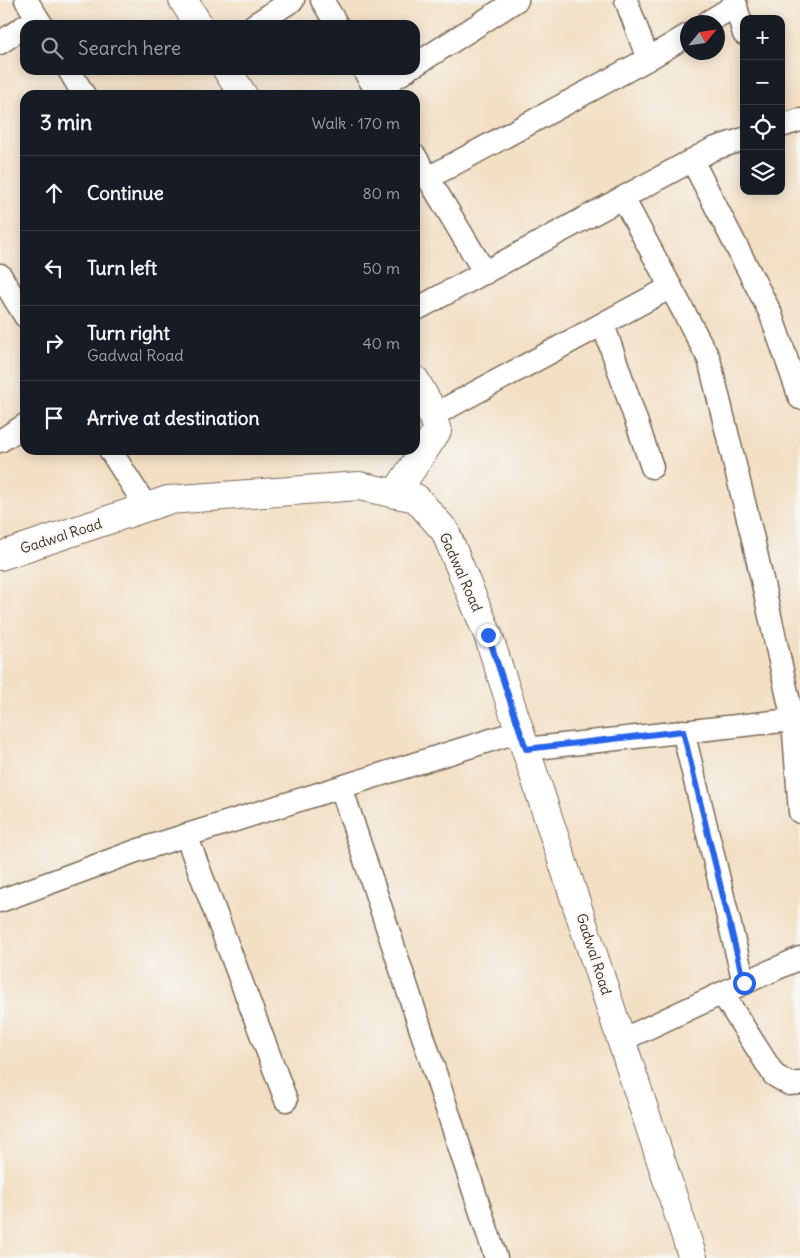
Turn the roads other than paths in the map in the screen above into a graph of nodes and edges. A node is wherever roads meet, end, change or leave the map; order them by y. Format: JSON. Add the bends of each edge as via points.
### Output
{"nodes":[{"id":1,"x":183,"y":0,"type":"edge"},
{"id":2,"x":293,"y":0,"type":"edge"},
{"id":3,"x":322,"y":0,"type":"edge"},
{"id":4,"x":516,"y":0,"type":"edge"},
{"id":5,"x":626,"y":0,"type":"edge"},
{"id":6,"x":735,"y":3,"type":"edge"},
{"id":7,"x":718,"y":15,"type":"edge"},
{"id":8,"x":196,"y":20,"type":"edge"},
{"id":9,"x":262,"y":20,"type":"edge"},
{"id":10,"x":334,"y":20,"type":"edge"},
{"id":11,"x":740,"y":20,"type":"edge"},
{"id":12,"x":20,"y":28,"type":"edge"},
{"id":13,"x":680,"y":40,"type":"edge"},
{"id":14,"x":0,"y":43,"type":"edge"},
{"id":15,"x":648,"y":59,"type":"junction"},
{"id":16,"x":420,"y":62,"type":"edge"},
{"id":17,"x":72,"y":75,"type":"edge"},
{"id":18,"x":230,"y":75,"type":"edge"},
{"id":19,"x":367,"y":75,"type":"edge"},
{"id":20,"x":400,"y":75,"type":"edge"},
{"id":21,"x":81,"y":90,"type":"edge"},
{"id":22,"x":240,"y":90,"type":"edge"},
{"id":23,"x":376,"y":90,"type":"edge"},
{"id":24,"x":380,"y":90,"type":"edge"},
{"id":25,"x":800,"y":120,"type":"edge"},
{"id":26,"x":785,"y":125,"type":"edge"},
{"id":27,"x":740,"y":140,"type":"edge"},
{"id":28,"x":692,"y":160,"type":"junction"},
{"id":29,"x":420,"y":164,"type":"edge"},
{"id":30,"x":428,"y":178,"type":"junction"},
{"id":31,"x":623,"y":198,"type":"junction"},
{"id":32,"x":485,"y":273,"type":"junction"},
{"id":33,"x":0,"y":275,"type":"edge"},
{"id":34,"x":671,"y":287,"type":"junction"},
{"id":35,"x":420,"y":307,"type":"edge"},
{"id":36,"x":20,"y":308,"type":"edge"},
{"id":37,"x":603,"y":324,"type":"junction"},
{"id":38,"x":420,"y":389,"type":"edge"},
{"id":39,"x":800,"y":398,"type":"edge"},
{"id":40,"x":432,"y":416,"type":"junction"},
{"id":41,"x":113,"y":455,"type":"edge"},
{"id":42,"x":652,"y":467,"type":"dead end"},
{"id":43,"x":395,"y":494,"type":"junction"},
{"id":44,"x":146,"y":508,"type":"junction"},
{"id":45,"x":0,"y":556,"type":"edge"},
{"id":46,"x":797,"y":720,"type":"edge"},
{"id":47,"x":683,"y":731,"type":"junction"},
{"id":48,"x":523,"y":740,"type":"junction"},
{"id":49,"x":341,"y":787,"type":"junction"},
{"id":50,"x":800,"y":812,"type":"edge"},
{"id":51,"x":186,"y":835,"type":"junction"},
{"id":52,"x":0,"y":901,"type":"edge"},
{"id":53,"x":800,"y":958,"type":"edge"},
{"id":54,"x":744,"y":983,"type":"junction"},
{"id":55,"x":722,"y":992,"type":"junction"},
{"id":56,"x":622,"y":1040,"type":"junction"},
{"id":57,"x":800,"y":1083,"type":"edge"},
{"id":58,"x":286,"y":1100,"type":"dead end"},
{"id":59,"x":496,"y":1258,"type":"edge"},
{"id":60,"x":693,"y":1258,"type":"edge"}],
"edges":[{"from":1,"to":8,"type":"street"},
{"from":2,"to":9,"type":"street"},
{"from":3,"to":10,"type":"street"},
{"from":4,"to":16,"type":"street"},
{"from":5,"to":15,"type":"street"},
{"from":6,"to":7,"type":"street"},
{"from":6,"to":11,"type":"street"},
{"from":12,"to":14,"type":"street"},
{"from":13,"to":15,"type":"street"},
{"from":15,"to":30,"type":"street"},
{"from":17,"to":21,"type":"street"},
{"from":18,"to":22,"type":"street"},
{"from":19,"to":23,"type":"street"},
{"from":20,"to":24,"type":"street"},
{"from":25,"to":26,"type":"street"},
{"from":27,"to":28,"type":"street"},
{"from":28,"to":31,"type":"street"},
{"from":28,"to":39,"type":"street","via":[[770,312]]},
{"from":29,"to":30,"type":"street"},
{"from":30,"to":32,"type":"street"},
{"from":31,"to":32,"type":"street"},
{"from":31,"to":34,"type":"street"},
{"from":32,"to":35,"type":"street"},
{"from":33,"to":36,"type":"street"},
{"from":34,"to":37,"type":"street"},
{"from":34,"to":46,"type":"street","via":[[709,359]]},
{"from":37,"to":40,"type":"street"},
{"from":37,"to":42,"type":"street"},
{"from":38,"to":40,"type":"street"},
{"from":40,"to":43,"type":"street","via":[[437,432]]},
{"from":41,"to":44,"type":"street"},
{"from":43,"to":44,"type":"street","name":"Gadwal Road","via":[[359,486],[168,500]]},
{"from":43,"to":48,"type":"street","name":"Gadwal Road","via":[[416,498],[445,531],[488,635]]},
{"from":44,"to":45,"type":"street","name":"Gadwal Road"},
{"from":46,"to":47,"type":"street"},
{"from":46,"to":50,"type":"street"},
{"from":47,"to":48,"type":"street"},
{"from":47,"to":54,"type":"street"},
{"from":48,"to":49,"type":"street"},
{"from":48,"to":56,"type":"street","name":"Gadwal Road"},
{"from":49,"to":51,"type":"street"},
{"from":49,"to":59,"type":"street"},
{"from":51,"to":52,"type":"street"},
{"from":51,"to":58,"type":"street"},
{"from":53,"to":54,"type":"street"},
{"from":54,"to":55,"type":"street"},
{"from":55,"to":56,"type":"street"},
{"from":55,"to":57,"type":"street","via":[[774,1075],[789,1084]]},
{"from":56,"to":60,"type":"street","name":"Gadwal Road"}]}
